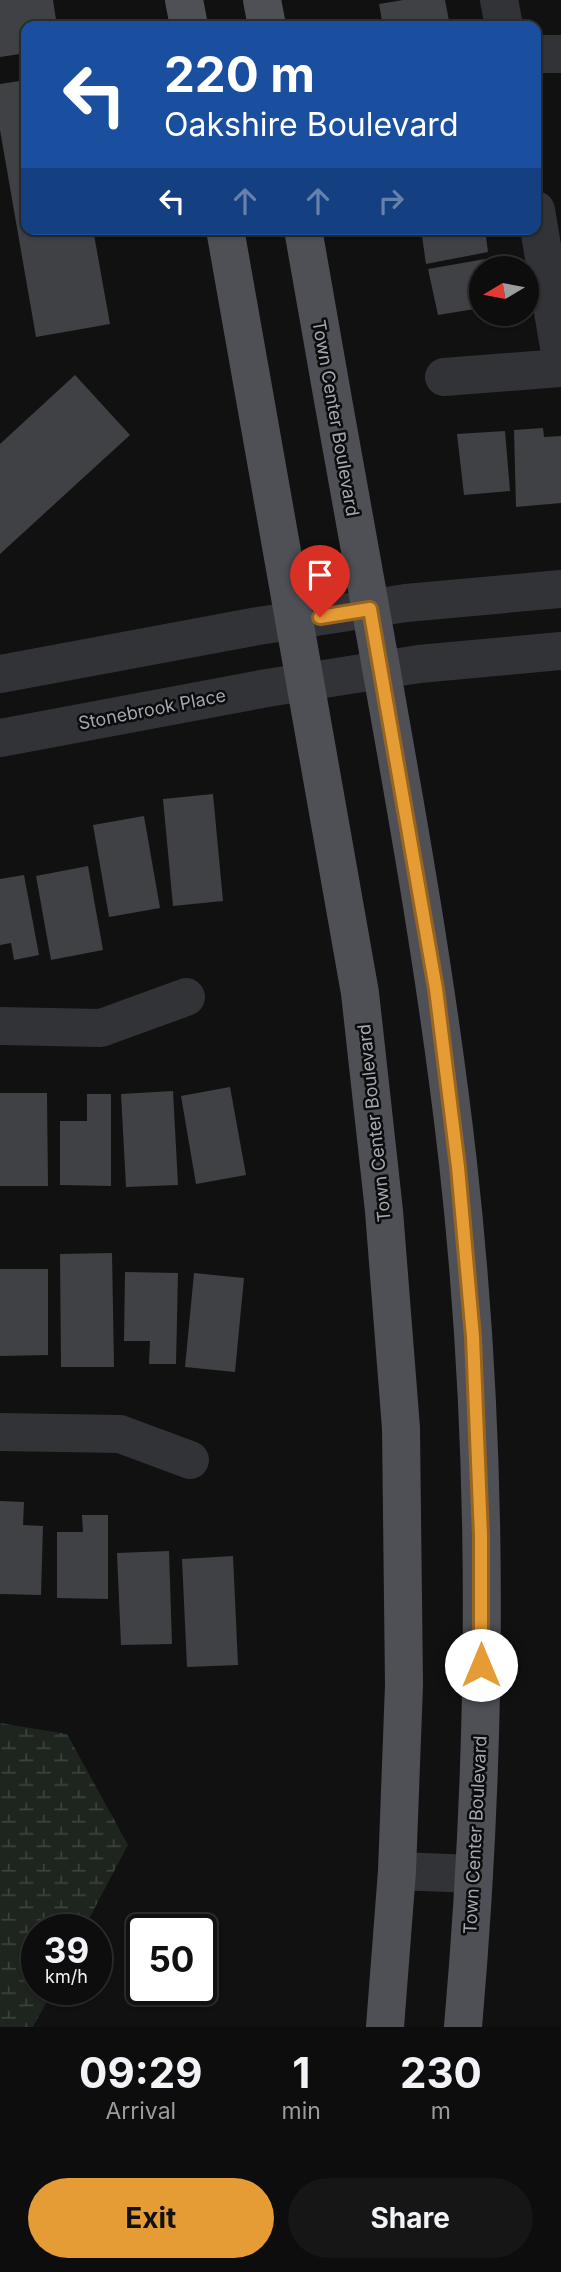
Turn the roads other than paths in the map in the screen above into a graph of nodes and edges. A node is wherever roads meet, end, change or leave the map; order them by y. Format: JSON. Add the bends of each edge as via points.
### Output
{"nodes":[{"id":1,"x":184,"y":0,"type":"edge"},
{"id":2,"x":262,"y":0,"type":"edge"},
{"id":3,"x":499,"y":0,"type":"edge"},
{"id":4,"x":188,"y":21,"type":"edge"},
{"id":5,"x":266,"y":21,"type":"edge"},
{"id":6,"x":503,"y":21,"type":"edge"},
{"id":7,"x":541,"y":54,"type":"edge"},
{"id":8,"x":561,"y":54,"type":"edge"},
{"id":9,"x":226,"y":235,"type":"edge"},
{"id":10,"x":304,"y":235,"type":"edge"},
{"id":11,"x":540,"y":235,"type":"edge"},
{"id":12,"x":561,"y":359,"type":"edge"},
{"id":13,"x":561,"y":368,"type":"edge"},
{"id":14,"x":444,"y":377,"type":"dead end"},
{"id":15,"x":561,"y":589,"type":"edge"},
{"id":16,"x":370,"y":609,"type":"junction"},
{"id":17,"x":294,"y":620,"type":"junction"},
{"id":18,"x":561,"y":651,"type":"edge"},
{"id":19,"x":382,"y":670,"type":"junction"},
{"id":20,"x":0,"y":674,"type":"edge"},
{"id":21,"x":305,"y":682,"type":"junction"},
{"id":22,"x":0,"y":738,"type":"edge"},
{"id":23,"x":186,"y":997,"type":"dead end"},
{"id":24,"x":0,"y":1026,"type":"edge"},
{"id":25,"x":0,"y":1432,"type":"edge"},
{"id":26,"x":190,"y":1460,"type":"dead end"},
{"id":27,"x":397,"y":1871,"type":"junction"},
{"id":28,"x":474,"y":1874,"type":"junction"},
{"id":29,"x":385,"y":2027,"type":"edge"},
{"id":30,"x":463,"y":2027,"type":"edge"}],
"edges":[{"from":1,"to":4,"type":"main road"},
{"from":2,"to":5,"type":"main road"},
{"from":3,"to":6,"type":"street"},
{"from":7,"to":8,"type":"street"},
{"from":9,"to":17,"type":"main road","name":"Town Center Boulevard"},
{"from":10,"to":16,"type":"main road","name":"Town Center Boulevard"},
{"from":11,"to":12,"type":"street"},
{"from":13,"to":14,"type":"street"},
{"from":15,"to":16,"type":"street"},
{"from":16,"to":17,"type":"street"},
{"from":16,"to":19,"type":"main road","name":"Town Center Boulevard"},
{"from":17,"to":20,"type":"street"},
{"from":17,"to":21,"type":"main road","name":"Town Center Boulevard"},
{"from":18,"to":19,"type":"street","name":"Stonebrook Place"},
{"from":19,"to":21,"type":"street","name":"Stonebrook Place"},
{"from":19,"to":28,"type":"main road","name":"Town Center Boulevard","via":[[436,989],[473,1337],[481,1578]]},
{"from":21,"to":22,"type":"street","name":"Stonebrook Place"},
{"from":21,"to":27,"type":"main road","name":"Town Center Boulevard","via":[[360,993],[401,1428],[404,1685]]},
{"from":23,"to":24,"type":"street","via":[[101,1028]]},
{"from":25,"to":26,"type":"street","via":[[120,1434]]},
{"from":27,"to":28,"type":"street"},
{"from":27,"to":29,"type":"main road","name":"Town Center Boulevard"},
{"from":28,"to":30,"type":"main road","name":"Town Center Boulevard"}]}
